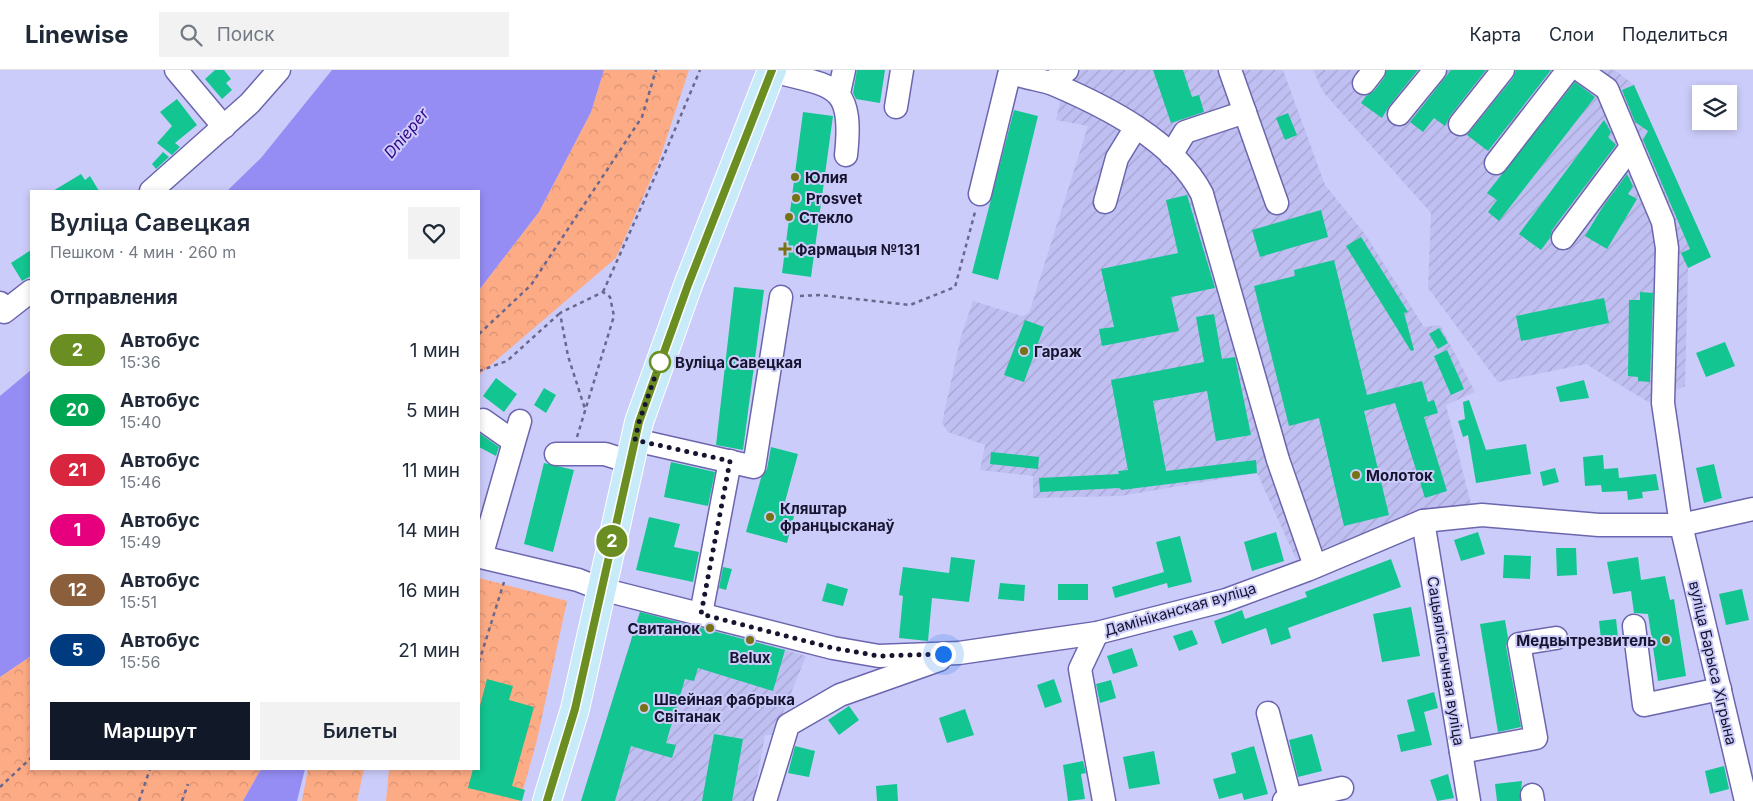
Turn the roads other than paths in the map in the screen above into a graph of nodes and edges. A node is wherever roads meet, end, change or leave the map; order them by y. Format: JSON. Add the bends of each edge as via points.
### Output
{"nodes":[{"id":1,"x":176,"y":70,"type":"edge"},
{"id":2,"x":278,"y":70,"type":"edge"},
{"id":3,"x":844,"y":70,"type":"edge"},
{"id":4,"x":902,"y":70,"type":"edge"},
{"id":5,"x":1230,"y":70,"type":"edge"},
{"id":6,"x":1435,"y":70,"type":"edge"},
{"id":7,"x":1502,"y":70,"type":"edge"},
{"id":8,"x":1568,"y":70,"type":"edge"},
{"id":9,"x":1580,"y":70,"type":"edge"},
{"id":10,"x":772,"y":71,"type":"edge"},
{"id":11,"x":1010,"y":71,"type":"edge"},
{"id":12,"x":1059,"y":76,"type":"edge"},
{"id":13,"x":839,"y":93,"type":"junction"},
{"id":14,"x":896,"y":107,"type":"dead end"},
{"id":15,"x":1245,"y":112,"type":"junction"},
{"id":16,"x":1399,"y":114,"type":"dead end"},
{"id":17,"x":1460,"y":124,"type":"dead end"},
{"id":18,"x":224,"y":127,"type":"junction"},
{"id":19,"x":1136,"y":127,"type":"junction"},
{"id":20,"x":1632,"y":147,"type":"junction"},
{"id":21,"x":846,"y":155,"type":"dead end"},
{"id":22,"x":1171,"y":155,"type":"junction"},
{"id":23,"x":1496,"y":163,"type":"dead end"},
{"id":24,"x":152,"y":190,"type":"edge"},
{"id":25,"x":980,"y":194,"type":"road end"},
{"id":26,"x":1105,"y":202,"type":"dead end"},
{"id":27,"x":1277,"y":203,"type":"dead end"},
{"id":28,"x":1563,"y":238,"type":"dead end"},
{"id":29,"x":30,"y":292,"type":"edge"},
{"id":30,"x":781,"y":297,"type":"road end"},
{"id":31,"x":2,"y":308,"type":"edge"},
{"id":32,"x":483,"y":420,"type":"dead end"},
{"id":33,"x":632,"y":451,"type":"junction"},
{"id":34,"x":566,"y":454,"type":"road end"},
{"id":35,"x":730,"y":461,"type":"junction"},
{"id":36,"x":1753,"y":508,"type":"edge"},
{"id":37,"x":1422,"y":521,"type":"junction"},
{"id":38,"x":1680,"y":525,"type":"junction"},
{"id":39,"x":1315,"y":566,"type":"junction"},
{"id":40,"x":601,"y":589,"type":"junction"},
{"id":41,"x":701,"y":614,"type":"junction"},
{"id":42,"x":1634,"y":626,"type":"dead end"},
{"id":43,"x":1097,"y":633,"type":"junction"},
{"id":44,"x":1556,"y":638,"type":"dead end"},
{"id":45,"x":959,"y":653,"type":"junction"},
{"id":46,"x":1720,"y":689,"type":"junction"},
{"id":47,"x":1268,"y":713,"type":"dead end"},
{"id":48,"x":1461,"y":752,"type":"junction"},
{"id":49,"x":1342,"y":788,"type":"dead end"},
{"id":50,"x":1289,"y":800,"type":"edge"},
{"id":51,"x":547,"y":801,"type":"edge"},
{"id":52,"x":765,"y":801,"type":"edge"},
{"id":53,"x":1104,"y":801,"type":"edge"},
{"id":54,"x":1469,"y":801,"type":"edge"},
{"id":55,"x":1746,"y":801,"type":"edge"}],
"edges":[{"from":1,"to":18,"type":"street"},
{"from":2,"to":18,"type":"street"},
{"from":3,"to":13,"type":"street"},
{"from":4,"to":14,"type":"street"},
{"from":5,"to":15,"type":"street"},
{"from":6,"to":16,"type":"street"},
{"from":7,"to":17,"type":"street"},
{"from":8,"to":23,"type":"street"},
{"from":9,"to":20,"type":"street","name":"вуліца Барыса Хігрына","via":[[1607,89]]},
{"from":10,"to":13,"type":"street","via":[[826,85]]},
{"from":10,"to":33,"type":"main road","via":[[688,285],[639,422]]},
{"from":11,"to":12,"type":"street"},
{"from":11,"to":25,"type":"street"},
{"from":12,"to":19,"type":"street"},
{"from":13,"to":21,"type":"street","via":[[848,113]]},
{"from":15,"to":22,"type":"street","via":[[1185,132]]},
{"from":15,"to":27,"type":"street"},
{"from":18,"to":24,"type":"street"},
{"from":19,"to":22,"type":"street"},
{"from":19,"to":26,"type":"street","via":[[1117,158]]},
{"from":20,"to":28,"type":"street"},
{"from":20,"to":38,"type":"street","name":"вуліца Барыса Хігрына","via":[[1663,222],[1667,248],[1662,403]]},
{"from":22,"to":39,"type":"street","via":[[1195,180],[1202,194],[1278,460]]},
{"from":29,"to":31,"type":"street"},
{"from":30,"to":35,"type":"street","via":[[754,466]]},
{"from":32,"to":40,"type":"street","name":"Дамініканская вуліца","via":[[516,431],[481,558],[578,580]]},
{"from":33,"to":34,"type":"street"},
{"from":33,"to":35,"type":"street"},
{"from":33,"to":40,"type":"main road"},
{"from":35,"to":41,"type":"street"},
{"from":36,"to":38,"type":"street","name":"Дамініканская вуліца"},
{"from":37,"to":38,"type":"street","name":"Дамініканская вуліца","via":[[1482,515],[1599,525]]},
{"from":37,"to":39,"type":"street","name":"Дамініканская вуліца"},
{"from":37,"to":48,"type":"street","name":"Сацыялістычная вуліца"},
{"from":38,"to":46,"type":"street","name":"вуліца Барыса Хігрына"},
{"from":39,"to":43,"type":"street","name":"Дамініканская вуліца","via":[[1226,600]]},
{"from":40,"to":41,"type":"street","name":"Дамініканская вуліца"},
{"from":40,"to":51,"type":"main road","via":[[575,709]]},
{"from":41,"to":45,"type":"street","name":"Дамініканская вуліца","via":[[833,648],[879,656]]},
{"from":42,"to":46,"type":"street","via":[[1644,705]]},
{"from":43,"to":45,"type":"street","name":"Дамініканская вуліца"},
{"from":43,"to":53,"type":"street","via":[[1080,669]]},
{"from":44,"to":48,"type":"street","via":[[1519,644],[1536,738]]},
{"from":45,"to":52,"type":"street","via":[[840,695],[788,725]]},
{"from":46,"to":55,"type":"street","name":"вуліца Барыса Хігрына"},
{"from":47,"to":50,"type":"street"},
{"from":48,"to":54,"type":"street","name":"Сацыялістычная вуліца"},
{"from":49,"to":50,"type":"street"}]}
